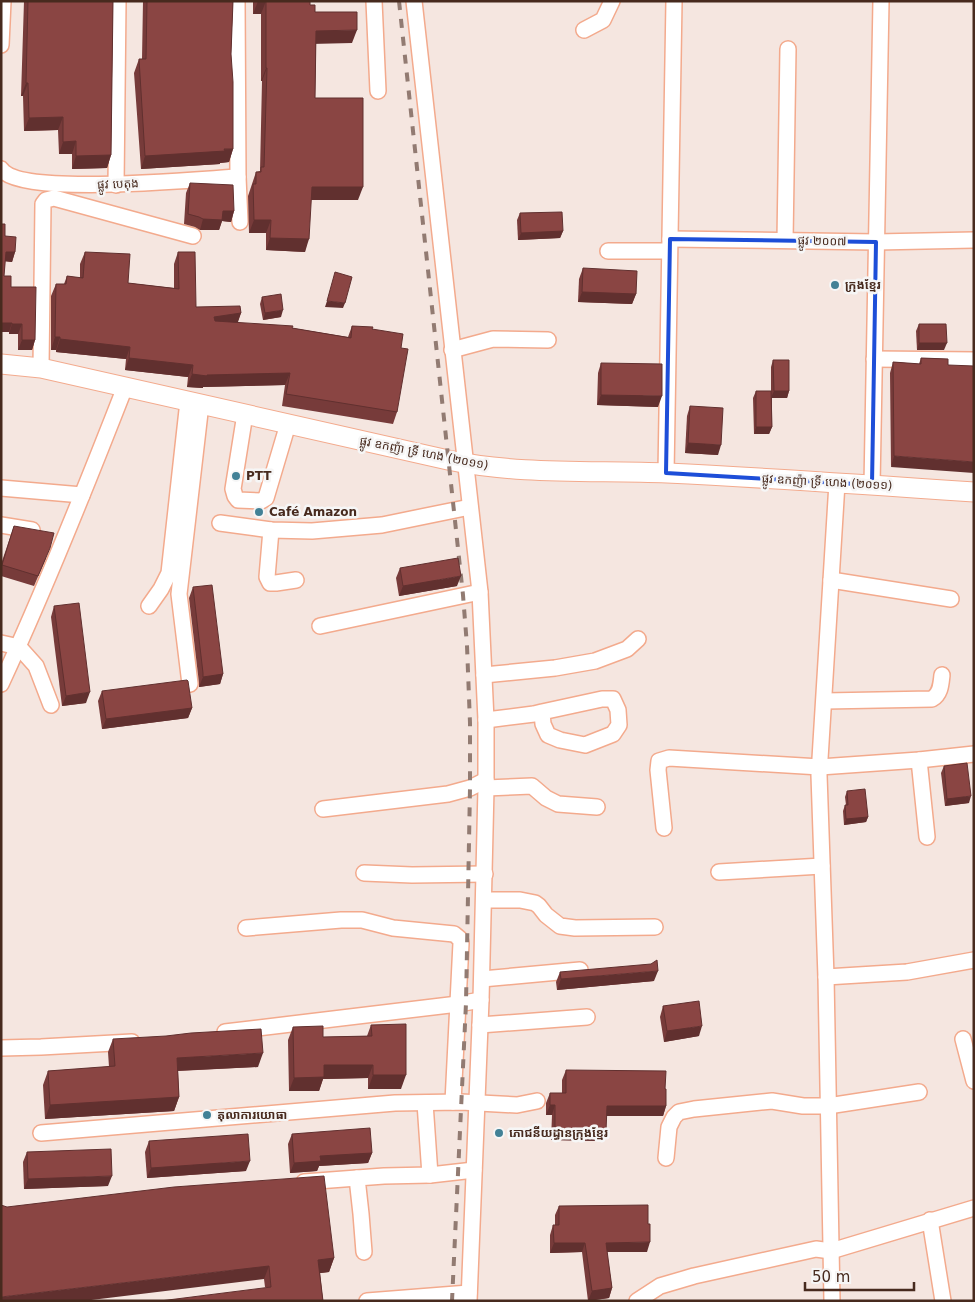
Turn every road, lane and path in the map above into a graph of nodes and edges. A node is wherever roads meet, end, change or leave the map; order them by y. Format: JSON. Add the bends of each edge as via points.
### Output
{"nodes":[{"id":1,"x":2,"y":1,"type":"edge"},
{"id":2,"x":118,"y":1,"type":"edge"},
{"id":3,"x":236,"y":1,"type":"edge"},
{"id":4,"x":374,"y":1,"type":"edge"},
{"id":5,"x":414,"y":1,"type":"edge"},
{"id":6,"x":612,"y":1,"type":"edge"},
{"id":7,"x":674,"y":1,"type":"edge"},
{"id":8,"x":881,"y":1,"type":"edge"},
{"id":9,"x":584,"y":30,"type":"dead end"},
{"id":10,"x":1,"y":45,"type":"edge"},
{"id":11,"x":788,"y":49,"type":"dead end"},
{"id":12,"x":378,"y":92,"type":"dead end"},
{"id":13,"x":1,"y":169,"type":"edge"},
{"id":14,"x":238,"y":177,"type":"junction"},
{"id":15,"x":116,"y":185,"type":"junction"},
{"id":16,"x":240,"y":222,"type":"dead end"},
{"id":17,"x":192,"y":236,"type":"dead end"},
{"id":18,"x":785,"y":240,"type":"junction"},
{"id":19,"x":974,"y":240,"type":"edge"},
{"id":20,"x":876,"y":242,"type":"junction"},
{"id":21,"x":670,"y":245,"type":"junction"},
{"id":22,"x":608,"y":250,"type":"dead end"},
{"id":23,"x":548,"y":340,"type":"dead end"},
{"id":24,"x":452,"y":350,"type":"junction"},
{"id":25,"x":874,"y":359,"type":"junction"},
{"id":26,"x":974,"y":360,"type":"edge"},
{"id":27,"x":1,"y":364,"type":"edge"},
{"id":28,"x":41,"y":368,"type":"junction"},
{"id":29,"x":124,"y":387,"type":"junction"},
{"id":30,"x":194,"y":403,"type":"junction"},
{"id":31,"x":245,"y":414,"type":"junction"},
{"id":32,"x":288,"y":424,"type":"junction"},
{"id":33,"x":465,"y":464,"type":"junction"},
{"id":34,"x":666,"y":473,"type":"junction"},
{"id":35,"x":836,"y":483,"type":"junction"},
{"id":36,"x":872,"y":485,"type":"junction"},
{"id":37,"x":1,"y":488,"type":"edge"},
{"id":38,"x":974,"y":492,"type":"edge"},
{"id":39,"x":82,"y":496,"type":"junction"},
{"id":40,"x":470,"y":507,"type":"junction"},
{"id":41,"x":220,"y":523,"type":"dead end"},
{"id":42,"x":1,"y":525,"type":"edge"},
{"id":43,"x":271,"y":530,"type":"junction"},
{"id":44,"x":56,"y":534,"type":"junction"},
{"id":45,"x":296,"y":580,"type":"dead end"},
{"id":46,"x":831,"y":580,"type":"junction"},
{"id":47,"x":480,"y":592,"type":"junction"},
{"id":48,"x":951,"y":599,"type":"dead end"},
{"id":49,"x":149,"y":606,"type":"dead end"},
{"id":50,"x":320,"y":626,"type":"dead end"},
{"id":51,"x":638,"y":638,"type":"dead end"},
{"id":52,"x":1,"y":643,"type":"edge"},
{"id":53,"x":18,"y":647,"type":"junction"},
{"id":54,"x":942,"y":674,"type":"dead end"},
{"id":55,"x":484,"y":675,"type":"junction"},
{"id":56,"x":1,"y":684,"type":"edge"},
{"id":57,"x":190,"y":684,"type":"edge"},
{"id":58,"x":825,"y":700,"type":"junction"},
{"id":59,"x":51,"y":706,"type":"dead end"},
{"id":60,"x":542,"y":712,"type":"junction"},
{"id":61,"x":486,"y":720,"type":"junction"},
{"id":62,"x":974,"y":754,"type":"edge"},
{"id":63,"x":919,"y":760,"type":"junction"},
{"id":64,"x":820,"y":768,"type":"junction"},
{"id":65,"x":486,"y":784,"type":"junction"},
{"id":66,"x":597,"y":806,"type":"dead end"},
{"id":67,"x":322,"y":809,"type":"dead end"},
{"id":68,"x":664,"y":828,"type":"dead end"},
{"id":69,"x":927,"y":837,"type":"dead end"},
{"id":70,"x":822,"y":866,"type":"junction"},
{"id":71,"x":719,"y":872,"type":"dead end"},
{"id":72,"x":364,"y":873,"type":"dead end"},
{"id":73,"x":485,"y":874,"type":"junction"},
{"id":74,"x":484,"y":900,"type":"junction"},
{"id":75,"x":483,"y":927,"type":"junction"},
{"id":76,"x":655,"y":927,"type":"dead end"},
{"id":77,"x":246,"y":928,"type":"dead end"},
{"id":78,"x":460,"y":939,"type":"junction"},
{"id":79,"x":974,"y":960,"type":"edge"},
{"id":80,"x":590,"y":970,"type":"edge"},
{"id":81,"x":826,"y":977,"type":"junction"},
{"id":82,"x":482,"y":979,"type":"junction"},
{"id":83,"x":481,"y":1000,"type":"junction"},
{"id":84,"x":458,"y":1004,"type":"junction"},
{"id":85,"x":587,"y":1017,"type":"dead end"},
{"id":86,"x":480,"y":1025,"type":"junction"},
{"id":87,"x":208,"y":1034,"type":"edge"},
{"id":88,"x":963,"y":1039,"type":"dead end"},
{"id":89,"x":150,"y":1040,"type":"edge"},
{"id":90,"x":1,"y":1048,"type":"edge"},
{"id":91,"x":974,"y":1081,"type":"edge"},
{"id":92,"x":918,"y":1092,"type":"dead end"},
{"id":93,"x":537,"y":1101,"type":"dead end"},
{"id":94,"x":425,"y":1102,"type":"junction"},
{"id":95,"x":453,"y":1102,"type":"junction"},
{"id":96,"x":477,"y":1102,"type":"junction"},
{"id":97,"x":828,"y":1106,"type":"junction"},
{"id":98,"x":41,"y":1133,"type":"dead end"},
{"id":99,"x":666,"y":1158,"type":"dead end"},
{"id":100,"x":474,"y":1170,"type":"junction"},
{"id":101,"x":430,"y":1175,"type":"junction"},
{"id":102,"x":357,"y":1178,"type":"junction"},
{"id":103,"x":291,"y":1183,"type":"edge"},
{"id":104,"x":974,"y":1208,"type":"edge"},
{"id":105,"x":930,"y":1220,"type":"junction"},
{"id":106,"x":364,"y":1252,"type":"dead end"},
{"id":107,"x":831,"y":1252,"type":"junction"},
{"id":108,"x":469,"y":1297,"type":"edge"},
{"id":109,"x":367,"y":1301,"type":"edge"},
{"id":110,"x":637,"y":1301,"type":"edge"},
{"id":111,"x":832,"y":1301,"type":"edge"},
{"id":112,"x":943,"y":1301,"type":"edge"}],
"edges":[{"from":1,"to":10,"type":"street"},
{"from":2,"to":15,"type":"street"},
{"from":3,"to":14,"type":"street"},
{"from":4,"to":12,"type":"street"},
{"from":5,"to":24,"type":"street"},
{"from":6,"to":9,"type":"street","via":[[603,20]]},
{"from":7,"to":21,"type":"street"},
{"from":8,"to":20,"type":"street"},
{"from":11,"to":18,"type":"street"},
{"from":13,"to":15,"type":"street","name":"ផ្លូវ បេតុង","via":[[10,176],[41,183]]},
{"from":14,"to":15,"type":"street","name":"ផ្លូវ បេតុង"},
{"from":14,"to":16,"type":"street"},
{"from":17,"to":28,"type":"street","via":[[54,198],[46,200],[43,204]]},
{"from":18,"to":20,"type":"street","name":"ផ្លូវ ២០០៧"},
{"from":18,"to":21,"type":"street","name":"ផ្លូវ ២០០៧"},
{"from":19,"to":20,"type":"street","name":"ផ្លូវ ២០០៧"},
{"from":20,"to":25,"type":"street"},
{"from":21,"to":22,"type":"street","name":"ផ្លូវ ២០០៧"},
{"from":21,"to":34,"type":"street"},
{"from":23,"to":24,"type":"street","via":[[494,339]]},
{"from":24,"to":33,"type":"street"},
{"from":25,"to":26,"type":"street"},
{"from":25,"to":36,"type":"street"},
{"from":27,"to":28,"type":"main road","name":"ផ្លូវ ឧកញ៉ា ទ្រី ហេង (២០១១)"},
{"from":28,"to":29,"type":"main road","name":"ផ្លូវ ឧកញ៉ា ទ្រី ហេង (២០១១)"},
{"from":29,"to":30,"type":"main road","name":"ផ្លូវ ឧកញ៉ា ទ្រី ហេង (២០១១)"},
{"from":29,"to":39,"type":"street"},
{"from":30,"to":31,"type":"main road","name":"ផ្លូវ ឧកញ៉ា ទ្រី ហេង (២០១១)"},
{"from":30,"to":49,"type":"street","via":[[169,574]]},
{"from":30,"to":57,"type":"street","via":[[179,594]]},
{"from":31,"to":32,"type":"main road","name":"ផ្លូវ ឧកញ៉ា ទ្រី ហេង (២០១១)"},
{"from":31,"to":32,"type":"street","via":[[233,489],[238,500],[261,501],[266,498]]},
{"from":32,"to":33,"type":"main road","name":"ផ្លូវ ឧកញ៉ា ទ្រី ហេង (២០១១)"},
{"from":33,"to":34,"type":"main road","name":"ផ្លូវ ឧកញ៉ា ទ្រី ហេង (២០១១)","via":[[510,469]]},
{"from":33,"to":40,"type":"street"},
{"from":34,"to":35,"type":"main road","name":"ផ្លូវ ឧកញ៉ា ទ្រី ហេង (២០១១)"},
{"from":35,"to":36,"type":"main road","name":"ផ្លូវ ឧកញ៉ា ទ្រី ហេង (២០១១)"},
{"from":35,"to":46,"type":"street"},
{"from":36,"to":38,"type":"main road","name":"ផ្លូវ ឧកញ៉ា ទ្រី ហេង (២០១១)"},
{"from":37,"to":39,"type":"street"},
{"from":39,"to":44,"type":"street"},
{"from":40,"to":43,"type":"street","via":[[382,525],[312,531]]},
{"from":40,"to":47,"type":"street"},
{"from":41,"to":43,"type":"street"},
{"from":42,"to":44,"type":"street"},
{"from":43,"to":45,"type":"street","via":[[266,577],[276,583]]},
{"from":44,"to":53,"type":"street"},
{"from":46,"to":48,"type":"street"},
{"from":46,"to":58,"type":"street"},
{"from":47,"to":50,"type":"street"},
{"from":47,"to":55,"type":"street"},
{"from":51,"to":55,"type":"street","via":[[627,649],[595,661]]},
{"from":52,"to":53,"type":"street"},
{"from":53,"to":56,"type":"street"},
{"from":53,"to":59,"type":"street","via":[[36,666]]},
{"from":54,"to":58,"type":"street","via":[[940,691],[932,699]]},
{"from":55,"to":61,"type":"street"},
{"from":58,"to":64,"type":"street"},
{"from":60,"to":60,"type":"street","via":[[602,699],[613,700],[619,724],[613,734],[585,745],[548,735]]},
{"from":60,"to":61,"type":"street"},
{"from":61,"to":65,"type":"street"},
{"from":62,"to":63,"type":"street"},
{"from":63,"to":64,"type":"street"},
{"from":63,"to":69,"type":"street"},
{"from":64,"to":68,"type":"street","via":[[668,758],[659,761]]},
{"from":64,"to":70,"type":"street"},
{"from":65,"to":66,"type":"street","via":[[532,786],[558,804]]},
{"from":65,"to":67,"type":"street","via":[[448,794]]},
{"from":65,"to":73,"type":"street"},
{"from":70,"to":71,"type":"street"},
{"from":70,"to":81,"type":"street"},
{"from":72,"to":73,"type":"street"},
{"from":73,"to":74,"type":"street"},
{"from":74,"to":75,"type":"street"},
{"from":74,"to":76,"type":"street","via":[[535,903],[560,926]]},
{"from":75,"to":78,"type":"street"},
{"from":75,"to":82,"type":"street"},
{"from":77,"to":78,"type":"street","via":[[362,920],[393,928],[454,934]]},
{"from":78,"to":84,"type":"street"},
{"from":79,"to":81,"type":"street","via":[[906,972]]},
{"from":80,"to":82,"type":"street"},
{"from":81,"to":97,"type":"street"},
{"from":82,"to":83,"type":"street"},
{"from":83,"to":84,"type":"street"},
{"from":83,"to":86,"type":"street"},
{"from":84,"to":87,"type":"street"},
{"from":84,"to":95,"type":"street"},
{"from":85,"to":86,"type":"street"},
{"from":86,"to":96,"type":"street"},
{"from":88,"to":91,"type":"street"},
{"from":89,"to":90,"type":"street"},
{"from":92,"to":97,"type":"street"},
{"from":93,"to":96,"type":"street","via":[[518,1105]]},
{"from":94,"to":95,"type":"street"},
{"from":94,"to":98,"type":"street"},
{"from":94,"to":101,"type":"street"},
{"from":95,"to":96,"type":"street"},
{"from":96,"to":100,"type":"street"},
{"from":97,"to":99,"type":"street","via":[[772,1101],[679,1112],[669,1127]]},
{"from":97,"to":107,"type":"street"},
{"from":100,"to":101,"type":"street"},
{"from":100,"to":108,"type":"street"},
{"from":101,"to":102,"type":"street"},
{"from":102,"to":103,"type":"street"},
{"from":102,"to":106,"type":"street"},
{"from":104,"to":105,"type":"street"},
{"from":105,"to":107,"type":"street"},
{"from":105,"to":112,"type":"street"},
{"from":107,"to":110,"type":"street","via":[[816,1249],[694,1276],[660,1286]]},
{"from":107,"to":111,"type":"street"},
{"from":108,"to":109,"type":"street"}]}
